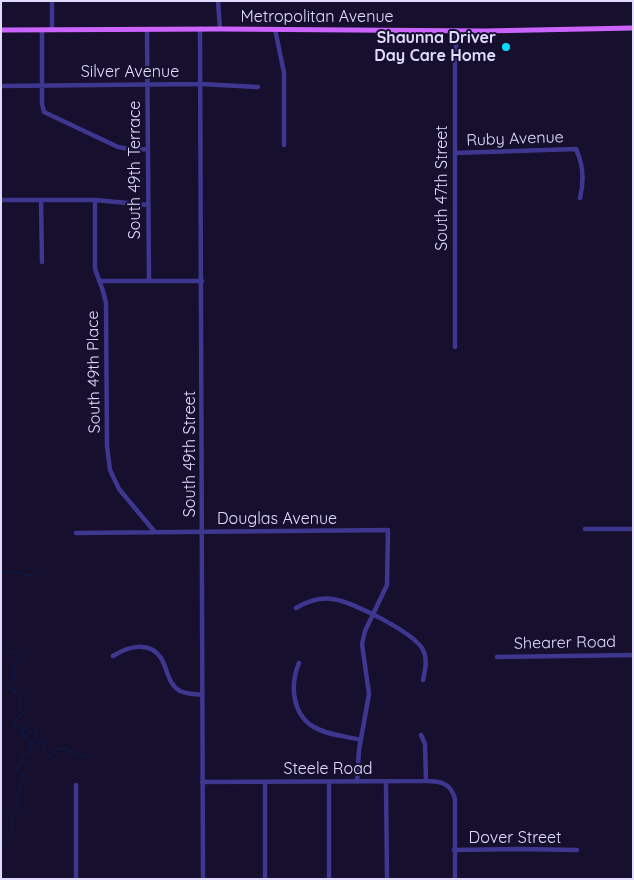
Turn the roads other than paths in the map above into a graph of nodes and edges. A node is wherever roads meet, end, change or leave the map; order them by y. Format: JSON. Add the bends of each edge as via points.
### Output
{"nodes":[{"id":1,"x":52,"y":1,"type":"edge"},
{"id":2,"x":218,"y":1,"type":"edge"},
{"id":3,"x":633,"y":28,"type":"edge"},
{"id":4,"x":52,"y":29,"type":"junction"},
{"id":5,"x":200,"y":29,"type":"junction"},
{"id":6,"x":220,"y":29,"type":"junction"},
{"id":7,"x":275,"y":29,"type":"junction"},
{"id":8,"x":1,"y":30,"type":"edge"},
{"id":9,"x":42,"y":30,"type":"junction"},
{"id":10,"x":147,"y":30,"type":"junction"},
{"id":11,"x":457,"y":30,"type":"junction"},
{"id":12,"x":201,"y":84,"type":"junction"},
{"id":13,"x":42,"y":85,"type":"junction"},
{"id":14,"x":147,"y":85,"type":"junction"},
{"id":15,"x":1,"y":86,"type":"edge"},
{"id":16,"x":258,"y":88,"type":"dead end"},
{"id":17,"x":284,"y":146,"type":"dead end"},
{"id":18,"x":148,"y":149,"type":"junction"},
{"id":19,"x":455,"y":153,"type":"junction"},
{"id":20,"x":580,"y":198,"type":"dead end"},
{"id":21,"x":1,"y":200,"type":"edge"},
{"id":22,"x":41,"y":200,"type":"junction"},
{"id":23,"x":95,"y":200,"type":"junction"},
{"id":24,"x":148,"y":205,"type":"junction"},
{"id":25,"x":42,"y":262,"type":"dead end"},
{"id":26,"x":98,"y":281,"type":"junction"},
{"id":27,"x":149,"y":281,"type":"junction"},
{"id":28,"x":202,"y":281,"type":"junction"},
{"id":29,"x":455,"y":347,"type":"dead end"},
{"id":30,"x":585,"y":529,"type":"dead end"},
{"id":31,"x":633,"y":529,"type":"edge"},
{"id":32,"x":154,"y":531,"type":"junction"},
{"id":33,"x":202,"y":531,"type":"junction"},
{"id":34,"x":76,"y":533,"type":"dead end"},
{"id":35,"x":296,"y":608,"type":"dead end"},
{"id":36,"x":373,"y":615,"type":"junction"},
{"id":37,"x":633,"y":655,"type":"edge"},
{"id":38,"x":112,"y":656,"type":"dead end"},
{"id":39,"x":497,"y":657,"type":"dead end"},
{"id":40,"x":299,"y":663,"type":"dead end"},
{"id":41,"x":423,"y":680,"type":"dead end"},
{"id":42,"x":202,"y":695,"type":"junction"},
{"id":43,"x":421,"y":735,"type":"dead end"},
{"id":44,"x":361,"y":740,"type":"junction"},
{"id":45,"x":426,"y":781,"type":"junction"},
{"id":46,"x":202,"y":782,"type":"junction"},
{"id":47,"x":265,"y":782,"type":"junction"},
{"id":48,"x":329,"y":782,"type":"junction"},
{"id":49,"x":357,"y":782,"type":"junction"},
{"id":50,"x":386,"y":782,"type":"junction"},
{"id":51,"x":76,"y":784,"type":"dead end"},
{"id":52,"x":454,"y":850,"type":"junction"},
{"id":53,"x":577,"y":850,"type":"dead end"},
{"id":54,"x":76,"y":879,"type":"edge"},
{"id":55,"x":203,"y":879,"type":"edge"},
{"id":56,"x":265,"y":879,"type":"edge"},
{"id":57,"x":329,"y":879,"type":"edge"},
{"id":58,"x":387,"y":879,"type":"edge"},
{"id":59,"x":455,"y":879,"type":"edge"}],
"edges":[{"from":1,"to":4,"type":"street"},
{"from":2,"to":6,"type":"street"},
{"from":3,"to":11,"type":"main road","name":"Metropolitan Avenue"},
{"from":4,"to":9,"type":"main road","name":"Metropolitan Avenue"},
{"from":4,"to":10,"type":"main road","name":"Metropolitan Avenue"},
{"from":5,"to":6,"type":"main road","name":"Metropolitan Avenue"},
{"from":5,"to":10,"type":"main road","name":"Metropolitan Avenue"},
{"from":5,"to":12,"type":"street","name":"South 49th Street"},
{"from":6,"to":7,"type":"main road","name":"Metropolitan Avenue"},
{"from":7,"to":11,"type":"main road","name":"Metropolitan Avenue"},
{"from":7,"to":17,"type":"street","via":[[284,73]]},
{"from":8,"to":9,"type":"main road","name":"Metropolitan Avenue"},
{"from":9,"to":13,"type":"street"},
{"from":10,"to":14,"type":"street","name":"South 49th Terrace"},
{"from":11,"to":19,"type":"street","name":"South 47th Street"},
{"from":12,"to":14,"type":"street","name":"Silver Avenue"},
{"from":12,"to":16,"type":"street","name":"Silver Avenue"},
{"from":12,"to":28,"type":"street","name":"South 49th Street"},
{"from":13,"to":14,"type":"street","name":"Silver Avenue"},
{"from":13,"to":15,"type":"street","name":"Silver Avenue"},
{"from":13,"to":18,"type":"street","via":[[44,112],[118,146]]},
{"from":14,"to":18,"type":"street","name":"South 49th Terrace"},
{"from":18,"to":24,"type":"street","name":"South 49th Terrace"},
{"from":19,"to":20,"type":"street","name":"Ruby Avenue","via":[[576,150],[581,164]]},
{"from":19,"to":29,"type":"street","name":"South 47th Street"},
{"from":21,"to":22,"type":"street"},
{"from":22,"to":23,"type":"street"},
{"from":22,"to":25,"type":"street"},
{"from":23,"to":24,"type":"street"},
{"from":23,"to":26,"type":"street","name":"South 49th Place","via":[[95,269]]},
{"from":24,"to":27,"type":"street","name":"South 49th Terrace"},
{"from":26,"to":27,"type":"street"},
{"from":26,"to":32,"type":"street","name":"South 49th Place","via":[[106,303],[110,470],[119,489]]},
{"from":27,"to":28,"type":"street"},
{"from":28,"to":33,"type":"street","name":"South 49th Street"},
{"from":30,"to":31,"type":"street"},
{"from":32,"to":33,"type":"street","name":"Douglas Avenue"},
{"from":32,"to":34,"type":"street","name":"Douglas Avenue"},
{"from":33,"to":36,"type":"street","name":"Douglas Avenue","via":[[388,530],[387,585]]},
{"from":33,"to":42,"type":"street","name":"South 49th Street"},
{"from":35,"to":36,"type":"street","via":[[308,601],[332,599]]},
{"from":36,"to":41,"type":"street","via":[[408,634],[424,650],[426,667]]},
{"from":36,"to":44,"type":"street","via":[[362,644],[369,694]]},
{"from":37,"to":39,"type":"street","name":"Shearer Road"},
{"from":38,"to":42,"type":"street","via":[[122,650],[143,646],[152,649],[161,658],[174,686],[186,693]]},
{"from":40,"to":44,"type":"street","via":[[294,697],[306,721],[328,732]]},
{"from":42,"to":46,"type":"street","name":"South 49th Street"},
{"from":43,"to":45,"type":"street","via":[[425,744]]},
{"from":44,"to":49,"type":"street"},
{"from":45,"to":50,"type":"street","name":"Steele Road"},
{"from":45,"to":52,"type":"street","name":"Steele Road","via":[[444,783],[452,789],[455,799]]},
{"from":46,"to":47,"type":"street","name":"Steele Road"},
{"from":46,"to":55,"type":"street","name":"South 49th Street"},
{"from":47,"to":48,"type":"street","name":"Steele Road"},
{"from":47,"to":56,"type":"street"},
{"from":48,"to":49,"type":"street","name":"Steele Road"},
{"from":48,"to":57,"type":"street"},
{"from":49,"to":50,"type":"street","name":"Steele Road"},
{"from":50,"to":58,"type":"street"},
{"from":51,"to":54,"type":"street"},
{"from":52,"to":53,"type":"street","name":"Dover Street"},
{"from":52,"to":59,"type":"street"}]}
